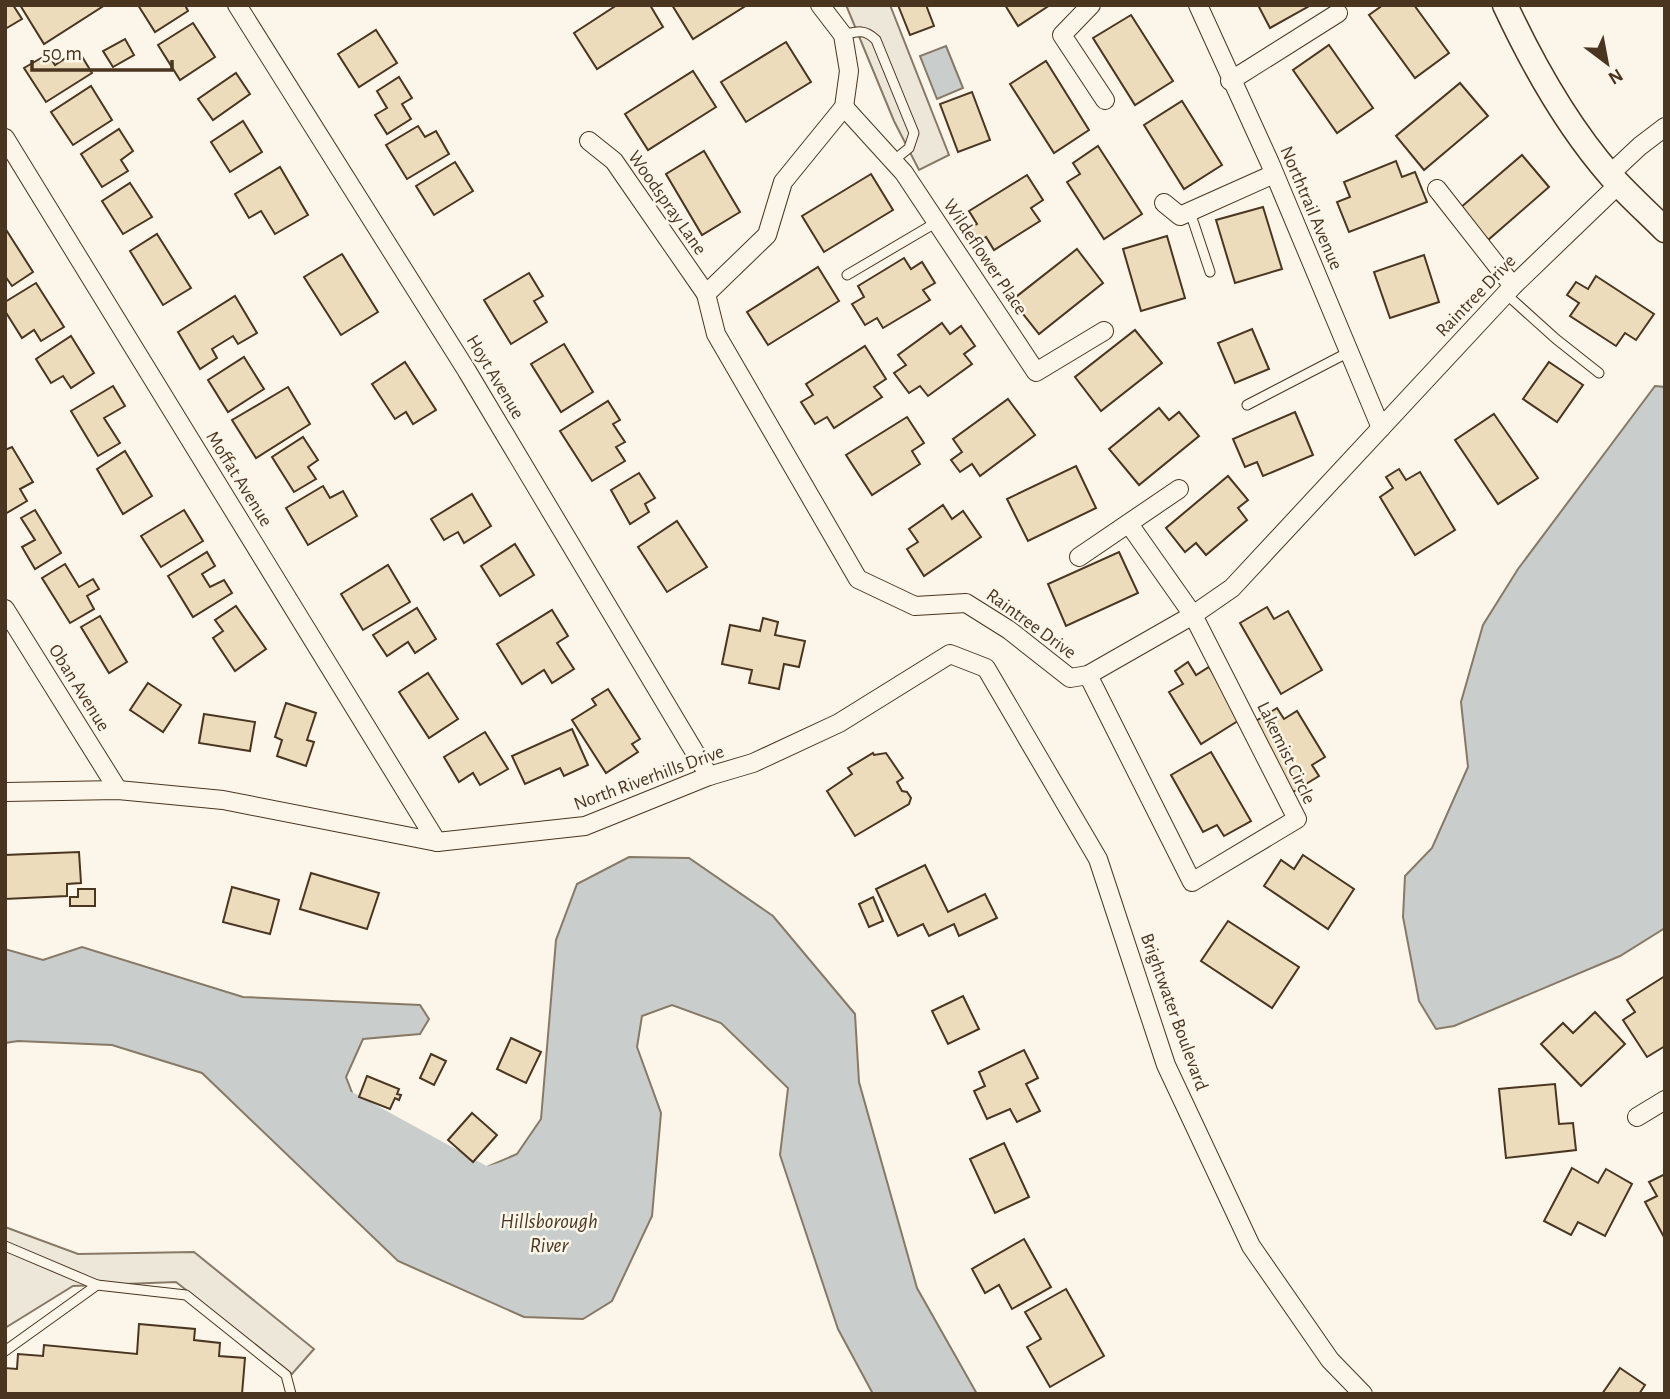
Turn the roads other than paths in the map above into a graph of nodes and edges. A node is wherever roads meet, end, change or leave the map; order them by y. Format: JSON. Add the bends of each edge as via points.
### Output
{"nodes":[{"id":1,"x":237,"y":5,"type":"edge"},
{"id":2,"x":820,"y":5,"type":"edge"},
{"id":3,"x":1091,"y":5,"type":"edge"},
{"id":4,"x":1198,"y":5,"type":"edge"},
{"id":5,"x":1505,"y":5,"type":"edge"},
{"id":6,"x":1338,"y":13,"type":"dead end"},
{"id":7,"x":843,"y":35,"type":"junction"},
{"id":8,"x":1230,"y":81,"type":"junction"},
{"id":9,"x":1105,"y":100,"type":"dead end"},
{"id":10,"x":844,"y":107,"type":"junction"},
{"id":11,"x":1665,"y":127,"type":"edge"},
{"id":12,"x":5,"y":138,"type":"edge"},
{"id":13,"x":589,"y":141,"type":"dead end"},
{"id":14,"x":893,"y":161,"type":"junction"},
{"id":15,"x":1274,"y":174,"type":"junction"},
{"id":16,"x":1614,"y":179,"type":"junction"},
{"id":17,"x":1437,"y":188,"type":"dead end"},
{"id":18,"x":1164,"y":203,"type":"dead end"},
{"id":19,"x":1190,"y":212,"type":"junction"},
{"id":20,"x":937,"y":222,"type":"junction"},
{"id":21,"x":1665,"y":230,"type":"edge"},
{"id":22,"x":1210,"y":272,"type":"dead end"},
{"id":23,"x":847,"y":275,"type":"dead end"},
{"id":24,"x":1509,"y":290,"type":"junction"},
{"id":25,"x":706,"y":294,"type":"junction"},
{"id":26,"x":1104,"y":331,"type":"dead end"},
{"id":27,"x":1349,"y":352,"type":"junction"},
{"id":28,"x":1599,"y":373,"type":"dead end"},
{"id":29,"x":1247,"y":405,"type":"dead end"},
{"id":30,"x":1381,"y":429,"type":"junction"},
{"id":31,"x":1179,"y":489,"type":"dead end"},
{"id":32,"x":1129,"y":524,"type":"junction"},
{"id":33,"x":1079,"y":557,"type":"dead end"},
{"id":34,"x":5,"y":609,"type":"edge"},
{"id":35,"x":1193,"y":615,"type":"junction"},
{"id":36,"x":986,"y":668,"type":"joint"},
{"id":37,"x":1088,"y":675,"type":"junction"},
{"id":38,"x":709,"y":776,"type":"junction"},
{"id":39,"x":118,"y":790,"type":"junction"},
{"id":40,"x":5,"y":792,"type":"edge"},
{"id":41,"x":437,"y":842,"type":"junction"},
{"id":42,"x":1665,"y":1100,"type":"edge"},
{"id":43,"x":1637,"y":1117,"type":"dead end"},
{"id":44,"x":5,"y":1246,"type":"edge"},
{"id":45,"x":97,"y":1285,"type":"junction"},
{"id":46,"x":5,"y":1351,"type":"edge"},
{"id":47,"x":291,"y":1394,"type":"edge"},
{"id":48,"x":1363,"y":1394,"type":"edge"}],
"edges":[{"from":1,"to":38,"type":"street","name":"Hoyt Avenue","via":[[467,371]]},
{"from":2,"to":7,"type":"street"},
{"from":3,"to":9,"type":"street","via":[[1062,35]]},
{"from":4,"to":8,"type":"street","name":"Northtrail Avenue"},
{"from":5,"to":16,"type":"street","via":[[1536,69]]},
{"from":6,"to":8,"type":"street"},
{"from":7,"to":10,"type":"street","via":[[849,71]]},
{"from":7,"to":14,"type":"lane","via":[[862,30],[876,40],[914,133],[909,148]]},
{"from":8,"to":15,"type":"street","name":"Northtrail Avenue"},
{"from":10,"to":14,"type":"street","name":"Wildeflower Place"},
{"from":10,"to":25,"type":"street","via":[[783,182],[767,235]]},
{"from":11,"to":16,"type":"street","name":"Raintree Drive","via":[[1640,146]]},
{"from":12,"to":41,"type":"street","name":"Moffat Avenue"},
{"from":13,"to":25,"type":"street","name":"Woodspray Lane","via":[[614,161]]},
{"from":14,"to":20,"type":"street","name":"Wildeflower Place"},
{"from":15,"to":19,"type":"street"},
{"from":15,"to":27,"type":"street","name":"Northtrail Avenue"},
{"from":16,"to":21,"type":"street"},
{"from":16,"to":24,"type":"street","name":"Raintree Drive"},
{"from":17,"to":24,"type":"street"},
{"from":18,"to":19,"type":"street","via":[[1180,216]]},
{"from":19,"to":22,"type":"lane"},
{"from":20,"to":23,"type":"lane"},
{"from":20,"to":26,"type":"street","name":"Wildeflower Place","via":[[1037,372]]},
{"from":24,"to":28,"type":"lane","via":[[1556,339]]},
{"from":24,"to":30,"type":"street","name":"Raintree Drive"},
{"from":25,"to":37,"type":"street","name":"Raintree Drive","via":[[716,334],[858,579],[915,606],[966,603],[1070,678]]},
{"from":27,"to":29,"type":"lane"},
{"from":27,"to":30,"type":"street","name":"Northtrail Avenue"},
{"from":30,"to":35,"type":"street","name":"Raintree Drive","via":[[1232,588]]},
{"from":31,"to":32,"type":"street"},
{"from":32,"to":33,"type":"street"},
{"from":32,"to":35,"type":"street"},
{"from":34,"to":39,"type":"street","name":"Oban Avenue"},
{"from":35,"to":37,"type":"street","name":"Raintree Drive"},
{"from":35,"to":37,"type":"street","name":"Lakemist Circle","via":[[1297,820],[1192,882]]},
{"from":36,"to":38,"type":"street","name":"North Riverhills Drive","via":[[950,654],[839,723],[753,763]]},
{"from":36,"to":48,"type":"street","name":"Brightwater Boulevard","via":[[1098,859],[1166,1065],[1251,1246],[1331,1360]]},
{"from":38,"to":41,"type":"street","name":"North Riverhills Drive","via":[[585,826]]},
{"from":39,"to":40,"type":"street","name":"North Riverhills Drive"},
{"from":39,"to":41,"type":"street","name":"North Riverhills Drive","via":[[223,800]]},
{"from":42,"to":43,"type":"street"},
{"from":44,"to":45,"type":"lane"},
{"from":45,"to":46,"type":"lane"},
{"from":45,"to":47,"type":"lane","via":[[186,1295],[286,1375]]}]}
